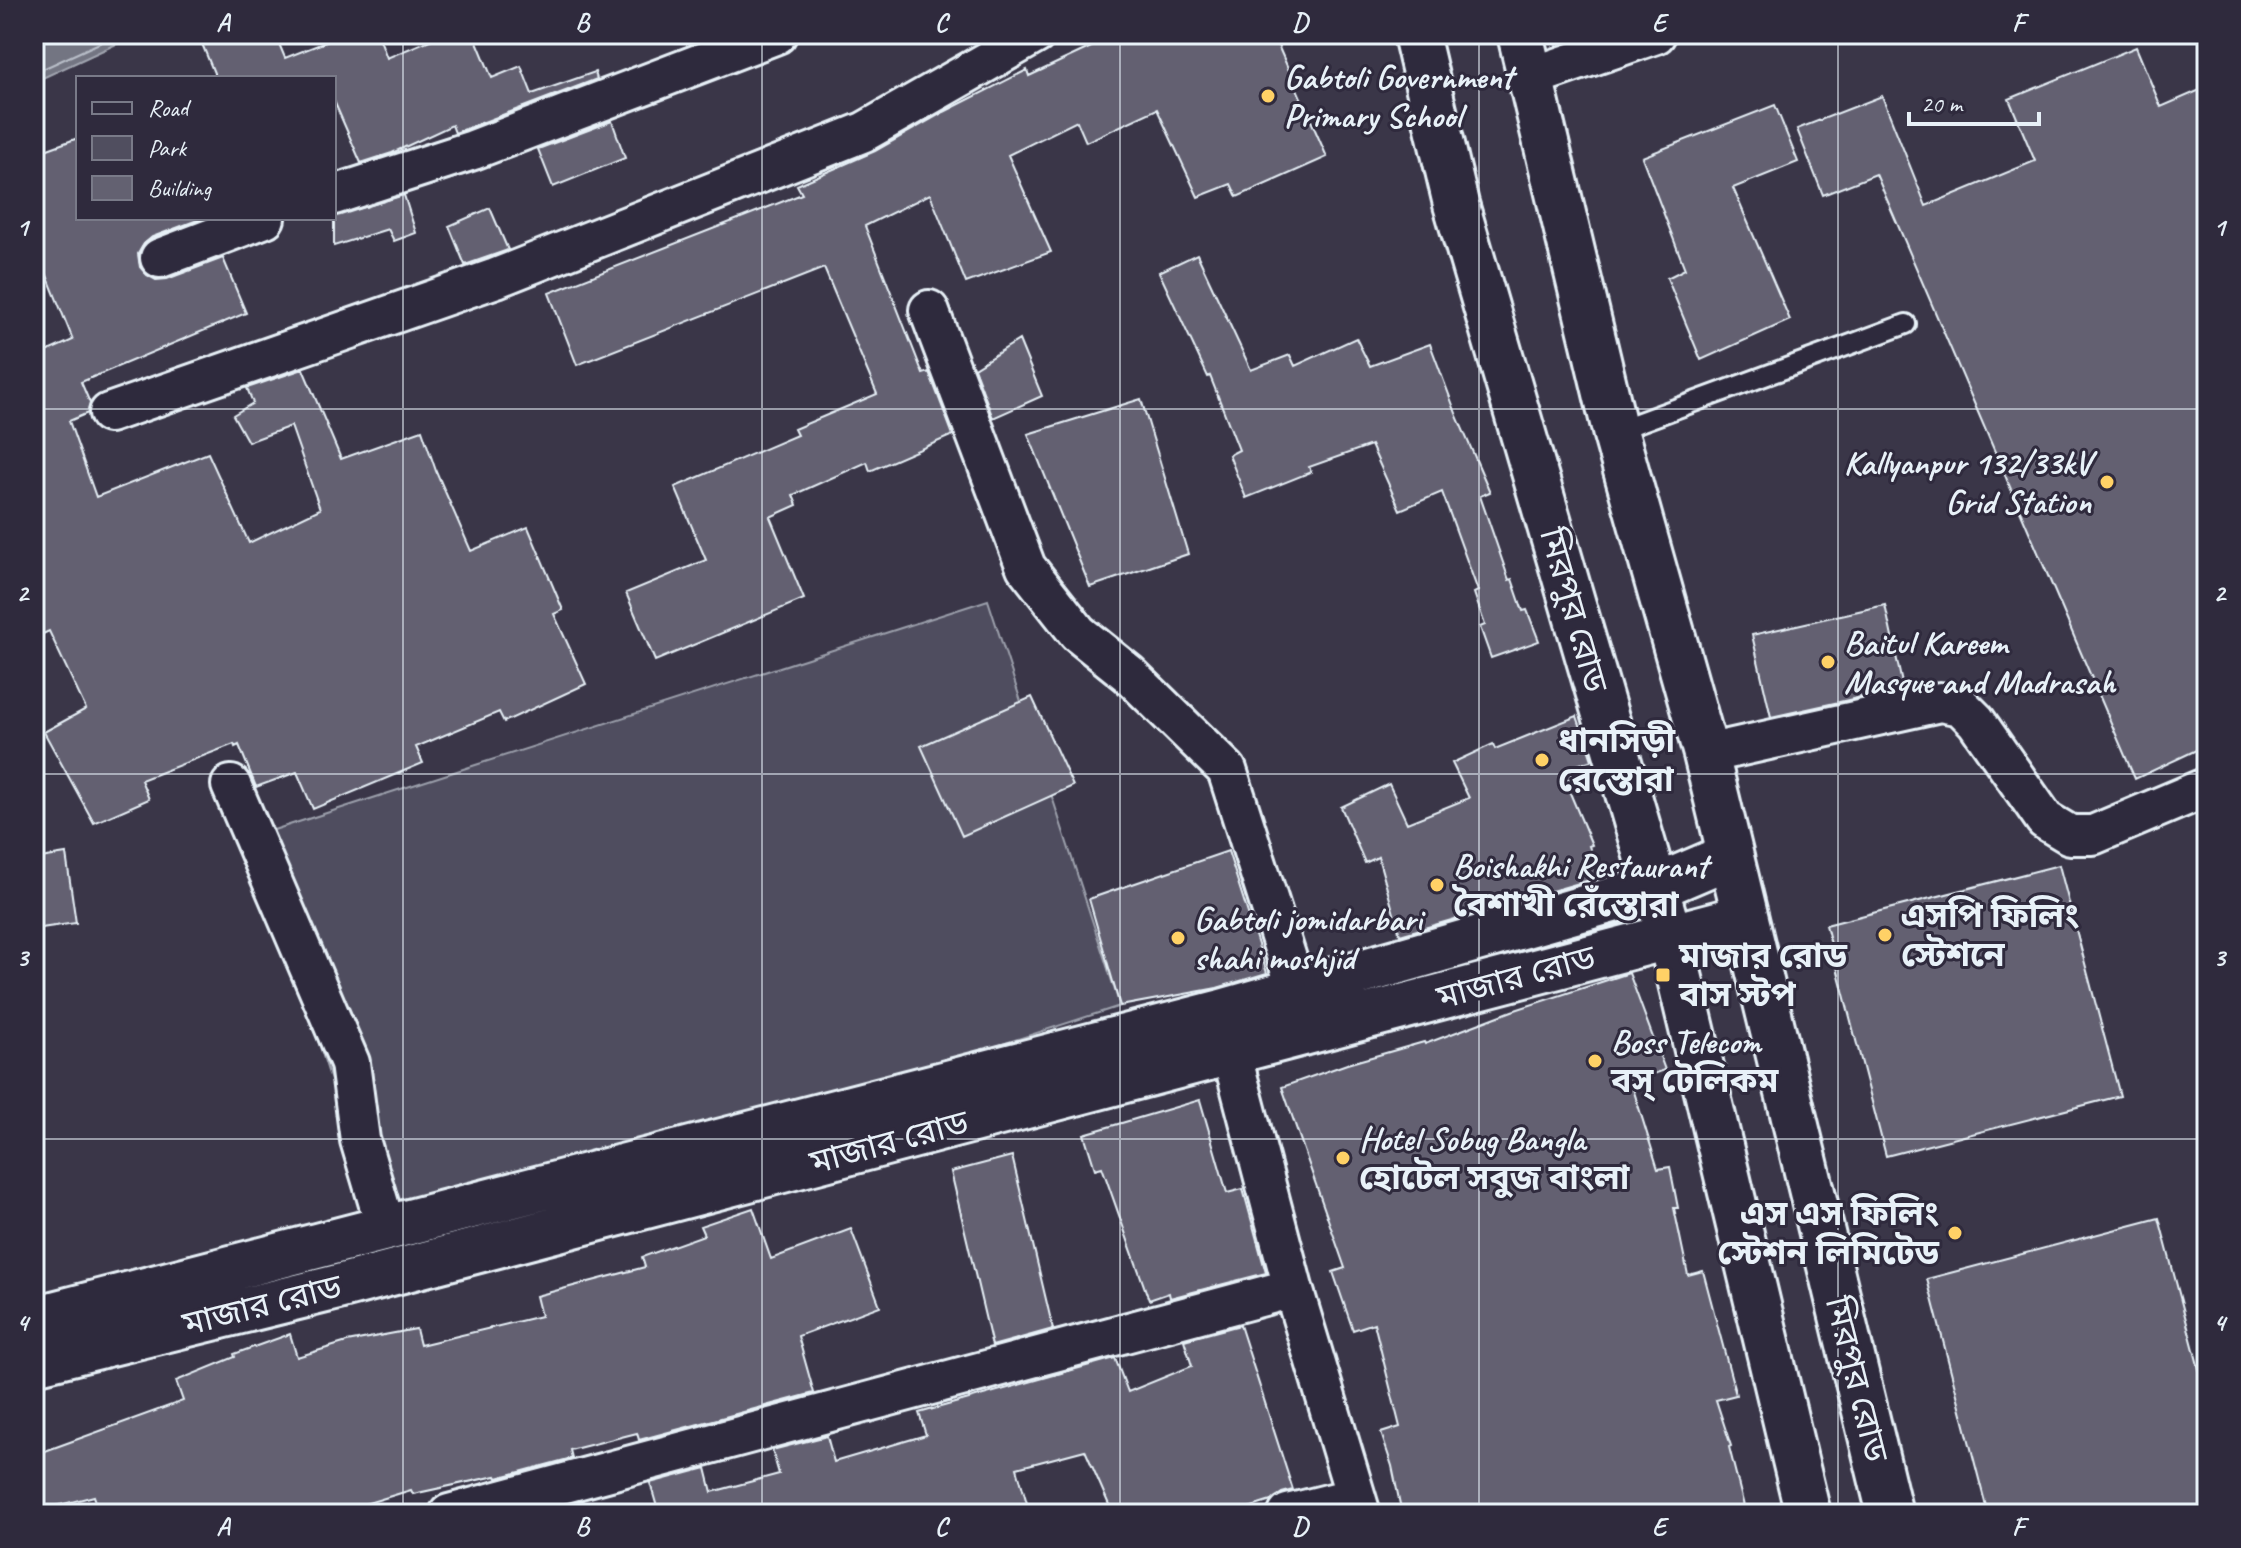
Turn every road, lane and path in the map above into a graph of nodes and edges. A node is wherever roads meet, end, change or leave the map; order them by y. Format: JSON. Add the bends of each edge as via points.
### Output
{"nodes":[{"id":1,"x":777,"y":34,"type":"edge"},
{"id":2,"x":1036,"y":34,"type":"edge"},
{"id":3,"x":1416,"y":34,"type":"edge"},
{"id":4,"x":1520,"y":34,"type":"edge"},
{"id":5,"x":1656,"y":34,"type":"edge"},
{"id":6,"x":1531,"y":77,"type":"junction"},
{"id":7,"x":336,"y":194,"type":"edge"},
{"id":8,"x":260,"y":220,"type":"edge"},
{"id":9,"x":160,"y":258,"type":"dead end"},
{"id":10,"x":929,"y":310,"type":"dead end"},
{"id":11,"x":1906,"y":324,"type":"dead end"},
{"id":12,"x":109,"y":413,"type":"dead end"},
{"id":13,"x":1615,"y":431,"type":"junction"},
{"id":14,"x":1706,"y":754,"type":"junction"},
{"id":15,"x":231,"y":785,"type":"dead end"},
{"id":16,"x":2207,"y":787,"type":"edge"},
{"id":17,"x":1729,"y":856,"type":"junction"},
{"id":18,"x":1654,"y":888,"type":"junction"},
{"id":19,"x":1744,"y":917,"type":"junction"},
{"id":20,"x":1670,"y":937,"type":"junction"},
{"id":21,"x":1297,"y":990,"type":"junction"},
{"id":22,"x":1231,"y":1052,"type":"junction"},
{"id":23,"x":386,"y":1228,"type":"junction"},
{"id":24,"x":1293,"y":1288,"type":"junction"},
{"id":25,"x":34,"y":1319,"type":"edge"},
{"id":26,"x":34,"y":1362,"type":"edge"},
{"id":27,"x":1359,"y":1505,"type":"edge"},
{"id":28,"x":449,"y":1514,"type":"edge"},
{"id":29,"x":1288,"y":1514,"type":"edge"},
{"id":30,"x":1808,"y":1514,"type":"edge"},
{"id":31,"x":1890,"y":1514,"type":"edge"}],
"edges":[{"from":1,"to":7,"type":"street","via":[[473,150]]},
{"from":2,"to":12,"type":"street","via":[[864,132],[496,278]]},
{"from":3,"to":18,"type":"main road","name":"মিরপুর রোড","via":[[1456,204]]},
{"from":4,"to":6,"type":"main road","name":"মিরপুর রোড"},
{"from":5,"to":6,"type":"street"},
{"from":6,"to":13,"type":"main road","name":"মিরপুর রোড"},
{"from":8,"to":9,"type":"street"},
{"from":10,"to":21,"type":"street","via":[[1026,567],[1078,633],[1129,674],[1227,770]]},
{"from":11,"to":13,"type":"lane"},
{"from":13,"to":14,"type":"main road","name":"মিরপুর রোড"},
{"from":14,"to":16,"type":"street","via":[[1940,702],[1961,706],[1976,721],[2045,820],[2070,835],[2093,835]]},
{"from":14,"to":17,"type":"main road","name":"মিরপুর রোড"},
{"from":15,"to":23,"type":"street","via":[[350,1063],[360,1140]]},
{"from":17,"to":18,"type":"main road","name":"মাজার রোড"},
{"from":17,"to":19,"type":"main road","name":"মিরপুর রোড"},
{"from":18,"to":20,"type":"main road","name":"মিরপুর রোড"},
{"from":18,"to":21,"type":"main road","name":"মাজার রোড"},
{"from":19,"to":20,"type":"main road","name":"মাজার রোড"},
{"from":19,"to":31,"type":"main road","name":"মিরপুর রোড"},
{"from":20,"to":22,"type":"main road","name":"মাজার রোড"},
{"from":20,"to":30,"type":"main road","name":"মিরপুর রোড"},
{"from":21,"to":23,"type":"main road","name":"মাজার রোড"},
{"from":22,"to":24,"type":"street"},
{"from":22,"to":26,"type":"main road","name":"মাজার রোড"},
{"from":23,"to":25,"type":"main road","name":"মাজার রোড"},
{"from":24,"to":27,"type":"street"},
{"from":24,"to":28,"type":"street"},
{"from":27,"to":29,"type":"street"}]}
